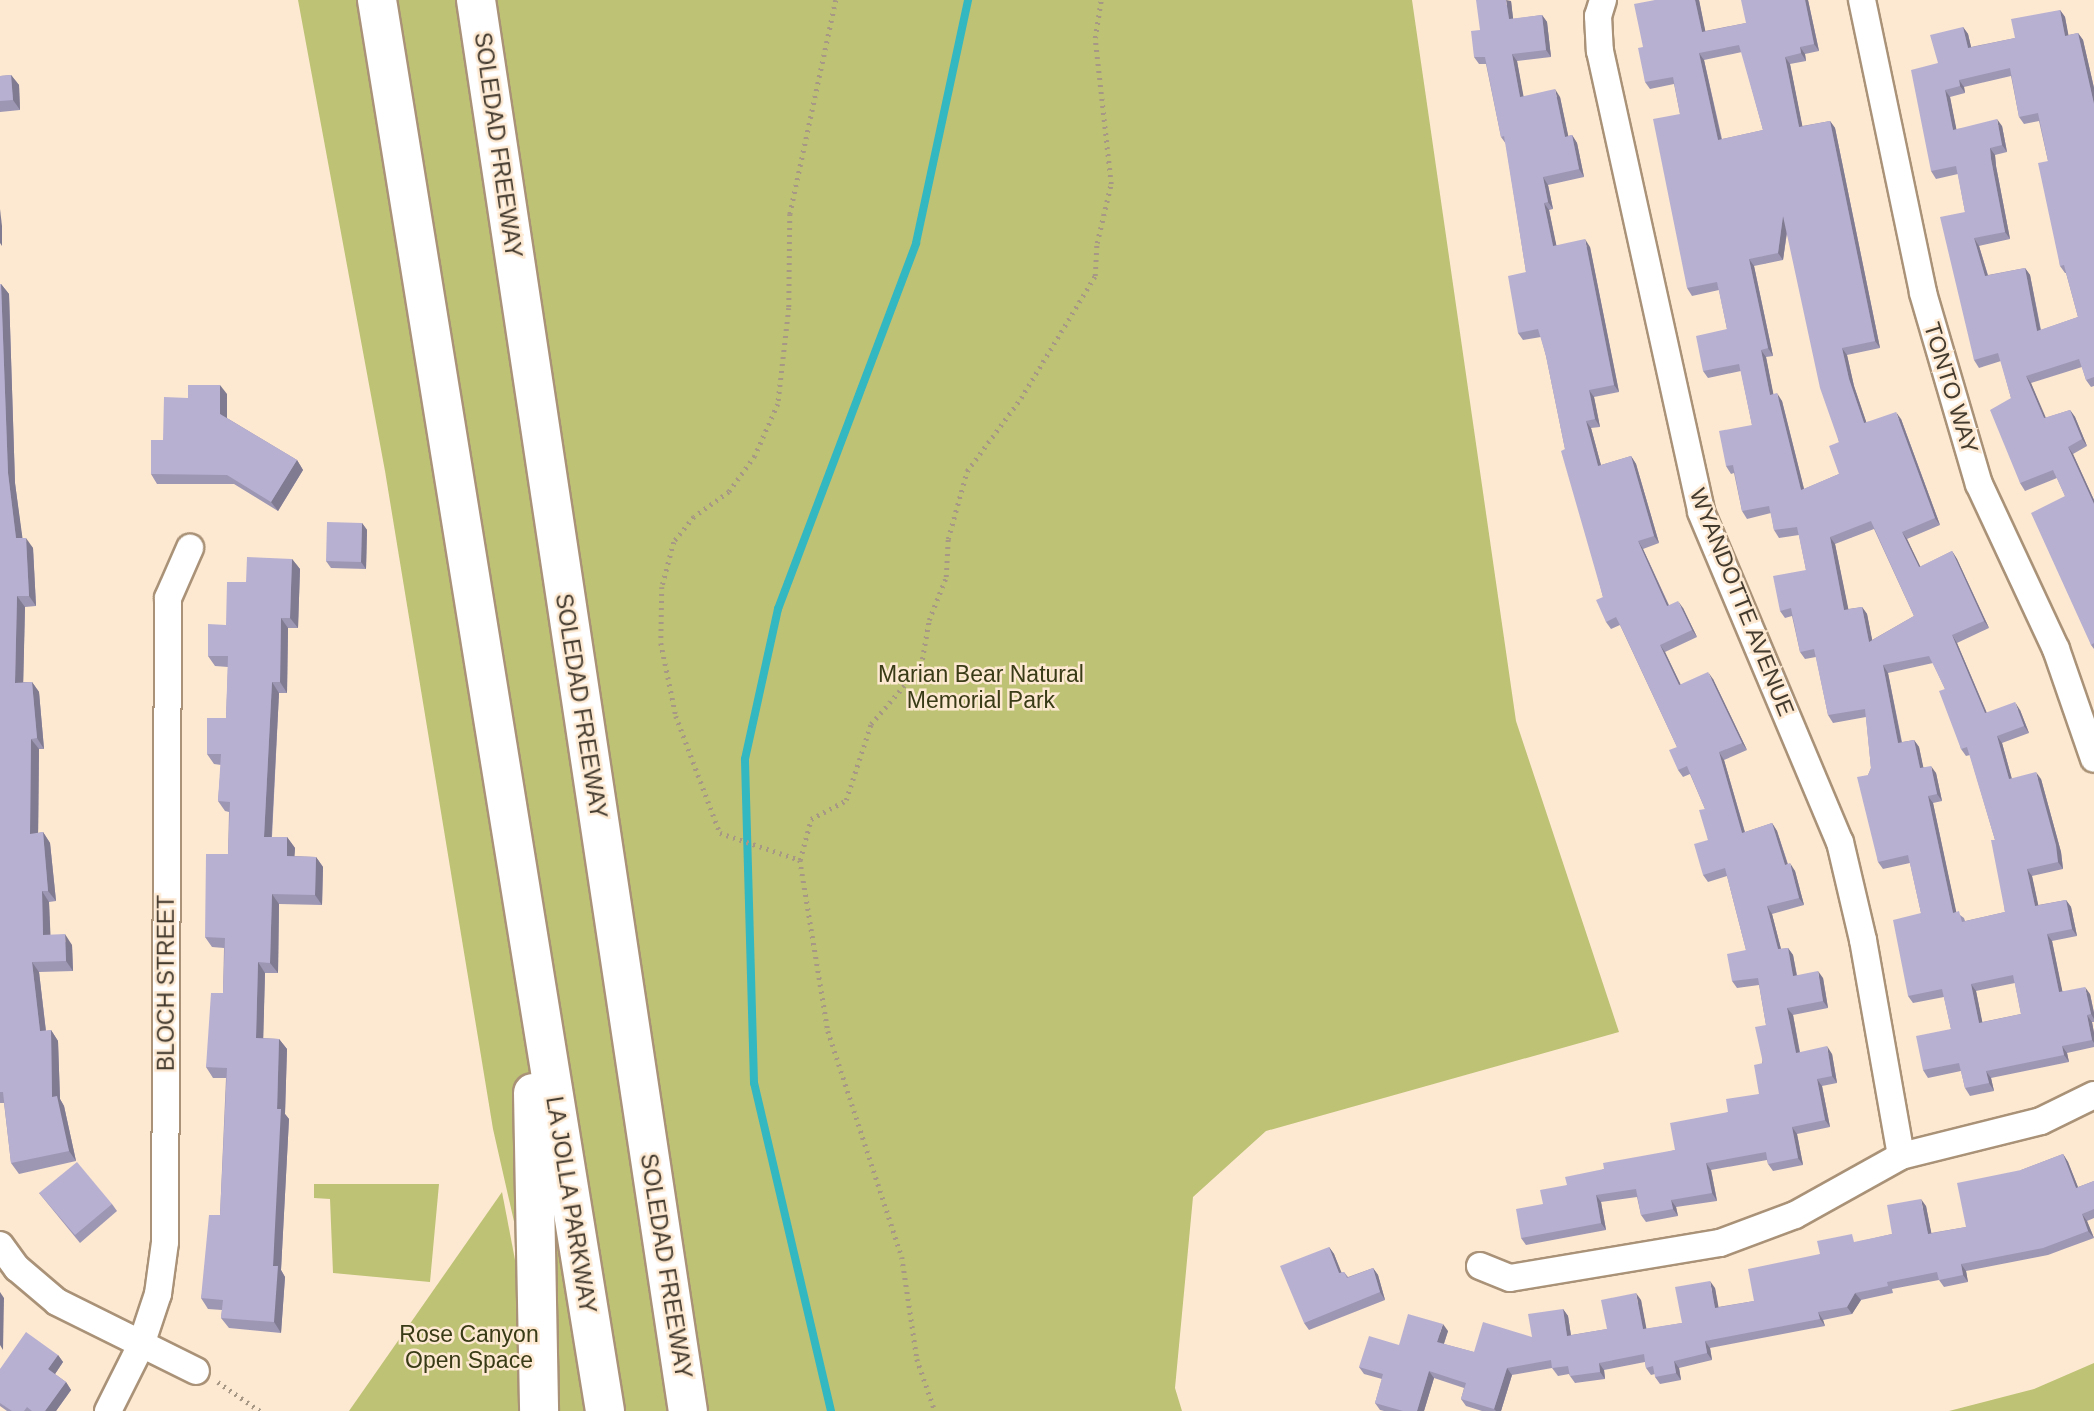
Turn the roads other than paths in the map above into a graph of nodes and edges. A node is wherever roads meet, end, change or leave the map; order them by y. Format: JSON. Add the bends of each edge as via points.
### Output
{"nodes":[{"id":1,"x":377,"y":0,"type":"edge"},
{"id":2,"x":476,"y":0,"type":"edge"},
{"id":3,"x":1603,"y":0,"type":"edge"},
{"id":4,"x":1862,"y":0,"type":"edge"},
{"id":5,"x":190,"y":548,"type":"dead end"},
{"id":6,"x":2094,"y":759,"type":"edge"},
{"id":7,"x":537,"y":999,"type":"junction"},
{"id":8,"x":2094,"y":1095,"type":"edge"},
{"id":9,"x":1901,"y":1156,"type":"junction"},
{"id":10,"x":0,"y":1245,"type":"edge"},
{"id":11,"x":1480,"y":1266,"type":"dead end"},
{"id":12,"x":141,"y":1345,"type":"junction"},
{"id":13,"x":196,"y":1371,"type":"road end"},
{"id":14,"x":108,"y":1411,"type":"edge"},
{"id":15,"x":539,"y":1411,"type":"edge"},
{"id":16,"x":605,"y":1411,"type":"edge"},
{"id":17,"x":688,"y":1411,"type":"edge"}],
"edges":[{"from":1,"to":7,"type":"highway"},
{"from":2,"to":17,"type":"highway","name":"SOLEDAD FREEWAY"},
{"from":3,"to":9,"type":"street","name":"WYANDOTTE AVENUE","via":[[1598,16],[1600,51],[1701,512],[1840,842],[1863,940]]},
{"from":4,"to":6,"type":"street","name":"TONTO WAY","via":[[1923,293],[1979,484],[2056,649]]},
{"from":5,"to":12,"type":"street","name":"BLOCH STREET","via":[[168,598],[165,1242],[158,1294]]},
{"from":7,"to":15,"type":"highway","via":[[532,1123]]},
{"from":7,"to":16,"type":"highway","name":"LA JOLLA PARKWAY"},
{"from":8,"to":9,"type":"street","via":[[2041,1121]]},
{"from":9,"to":11,"type":"street","via":[[1795,1215],[1720,1243],[1510,1278]]},
{"from":10,"to":12,"type":"street","via":[[17,1268],[57,1302]]},
{"from":12,"to":13,"type":"street"},
{"from":12,"to":14,"type":"street","name":"BLOCH STREET"}]}
